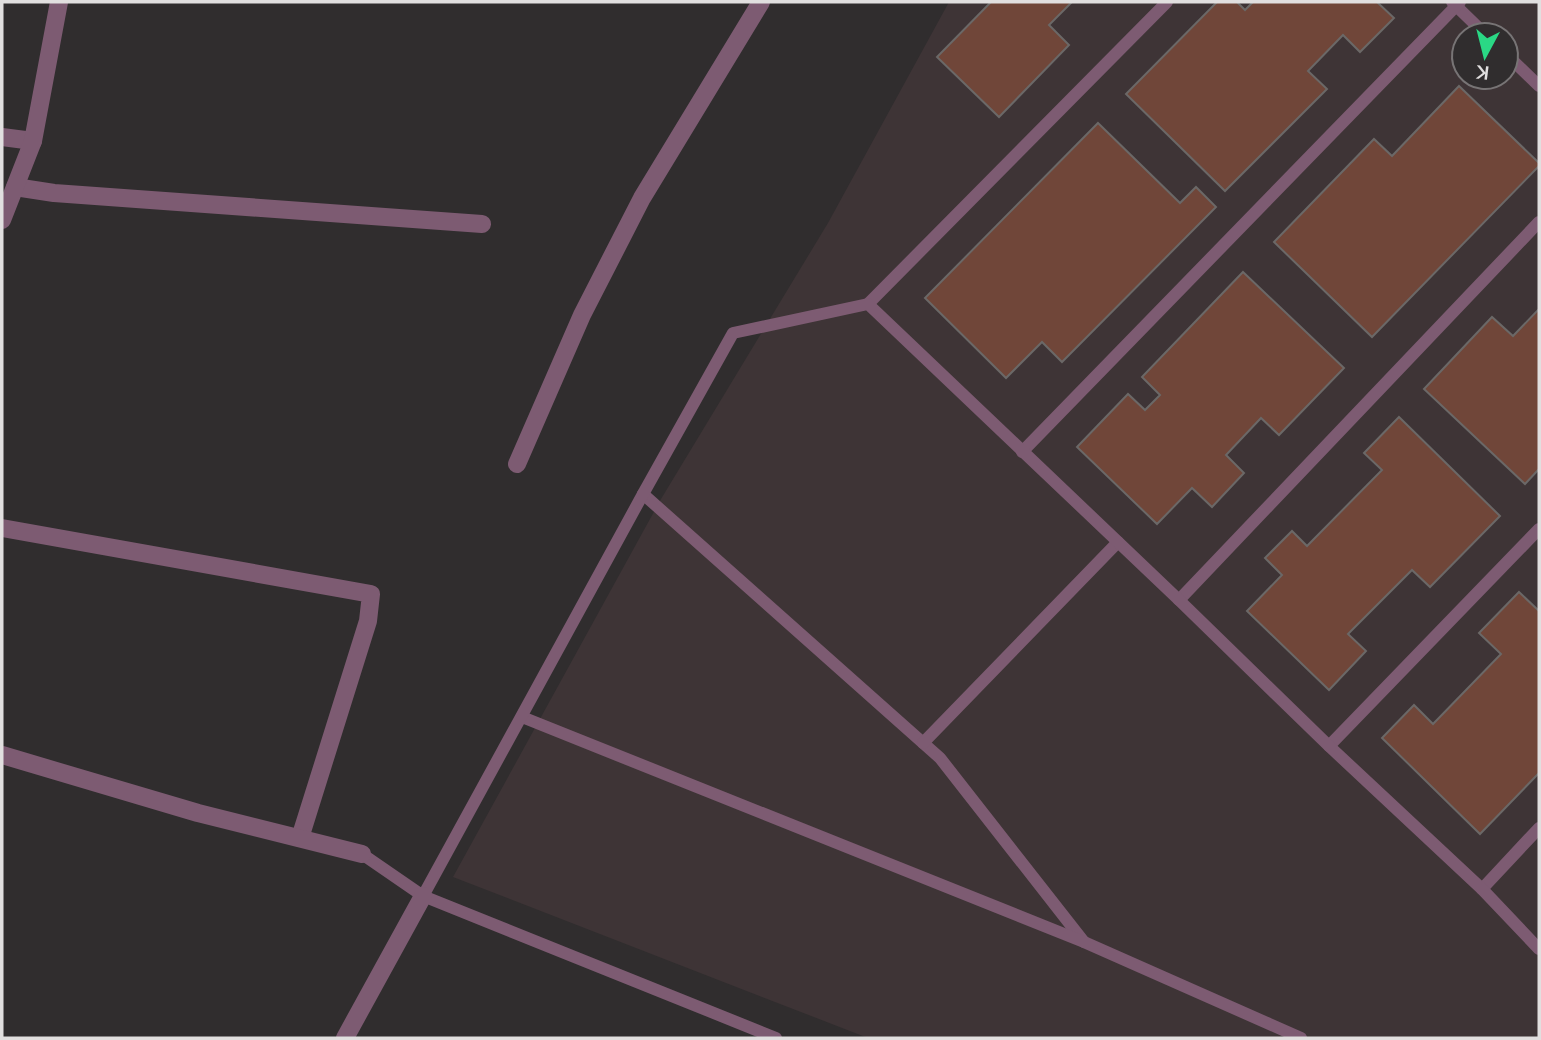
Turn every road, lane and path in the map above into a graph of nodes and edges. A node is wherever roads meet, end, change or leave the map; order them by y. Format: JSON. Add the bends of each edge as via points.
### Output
{"nodes":[{"id":1,"x":59,"y":2,"type":"edge"},
{"id":2,"x":761,"y":2,"type":"edge"},
{"id":3,"x":1167,"y":2,"type":"edge"},
{"id":4,"x":1456,"y":3,"type":"edge"},
{"id":5,"x":1473,"y":21,"type":"edge"},
{"id":6,"x":1520,"y":68,"type":"edge"},
{"id":7,"x":1539,"y":86,"type":"edge"},
{"id":8,"x":2,"y":137,"type":"edge"},
{"id":9,"x":33,"y":141,"type":"junction"},
{"id":10,"x":15,"y":187,"type":"junction"},
{"id":11,"x":2,"y":220,"type":"edge"},
{"id":12,"x":1539,"y":222,"type":"edge"},
{"id":13,"x":482,"y":223,"type":"dead end"},
{"id":14,"x":868,"y":304,"type":"junction"},
{"id":15,"x":1022,"y":452,"type":"junction"},
{"id":16,"x":517,"y":464,"type":"dead end"},
{"id":17,"x":643,"y":494,"type":"junction"},
{"id":18,"x":2,"y":527,"type":"edge"},
{"id":19,"x":1539,"y":529,"type":"edge"},
{"id":20,"x":1118,"y":542,"type":"junction"},
{"id":21,"x":1180,"y":600,"type":"junction"},
{"id":22,"x":522,"y":717,"type":"junction"},
{"id":23,"x":923,"y":743,"type":"junction"},
{"id":24,"x":1329,"y":746,"type":"junction"},
{"id":25,"x":2,"y":755,"type":"edge"},
{"id":26,"x":1539,"y":828,"type":"edge"},
{"id":27,"x":300,"y":838,"type":"junction"},
{"id":28,"x":362,"y":854,"type":"joint"},
{"id":29,"x":1482,"y":889,"type":"junction"},
{"id":30,"x":423,"y":895,"type":"junction"},
{"id":31,"x":1084,"y":942,"type":"junction"},
{"id":32,"x":1539,"y":949,"type":"edge"},
{"id":33,"x":345,"y":1038,"type":"edge"},
{"id":34,"x":776,"y":1038,"type":"edge"},
{"id":35,"x":1301,"y":1038,"type":"edge"}],
"edges":[{"from":1,"to":9,"type":"street"},
{"from":2,"to":16,"type":"street","via":[[642,198],[582,315]]},
{"from":3,"to":14,"type":"lane"},
{"from":4,"to":5,"type":"lane"},
{"from":4,"to":15,"type":"lane"},
{"from":6,"to":7,"type":"lane"},
{"from":8,"to":9,"type":"street"},
{"from":9,"to":10,"type":"street"},
{"from":10,"to":11,"type":"street"},
{"from":10,"to":13,"type":"street"},
{"from":12,"to":21,"type":"lane"},
{"from":14,"to":15,"type":"lane"},
{"from":14,"to":17,"type":"lane","via":[[733,332]]},
{"from":15,"to":20,"type":"lane"},
{"from":17,"to":22,"type":"lane"},
{"from":17,"to":23,"type":"lane"},
{"from":18,"to":27,"type":"street","via":[[371,594],[368,621]]},
{"from":19,"to":24,"type":"lane"},
{"from":20,"to":21,"type":"lane"},
{"from":20,"to":23,"type":"lane"},
{"from":21,"to":24,"type":"lane"},
{"from":22,"to":30,"type":"lane"},
{"from":22,"to":31,"type":"lane"},
{"from":23,"to":31,"type":"lane","via":[[940,758]]},
{"from":24,"to":29,"type":"lane"},
{"from":25,"to":27,"type":"street"},
{"from":26,"to":29,"type":"lane"},
{"from":27,"to":28,"type":"street"},
{"from":28,"to":30,"type":"lane"},
{"from":29,"to":32,"type":"lane"},
{"from":30,"to":33,"type":"street"},
{"from":30,"to":34,"type":"lane"},
{"from":31,"to":35,"type":"lane"}]}
